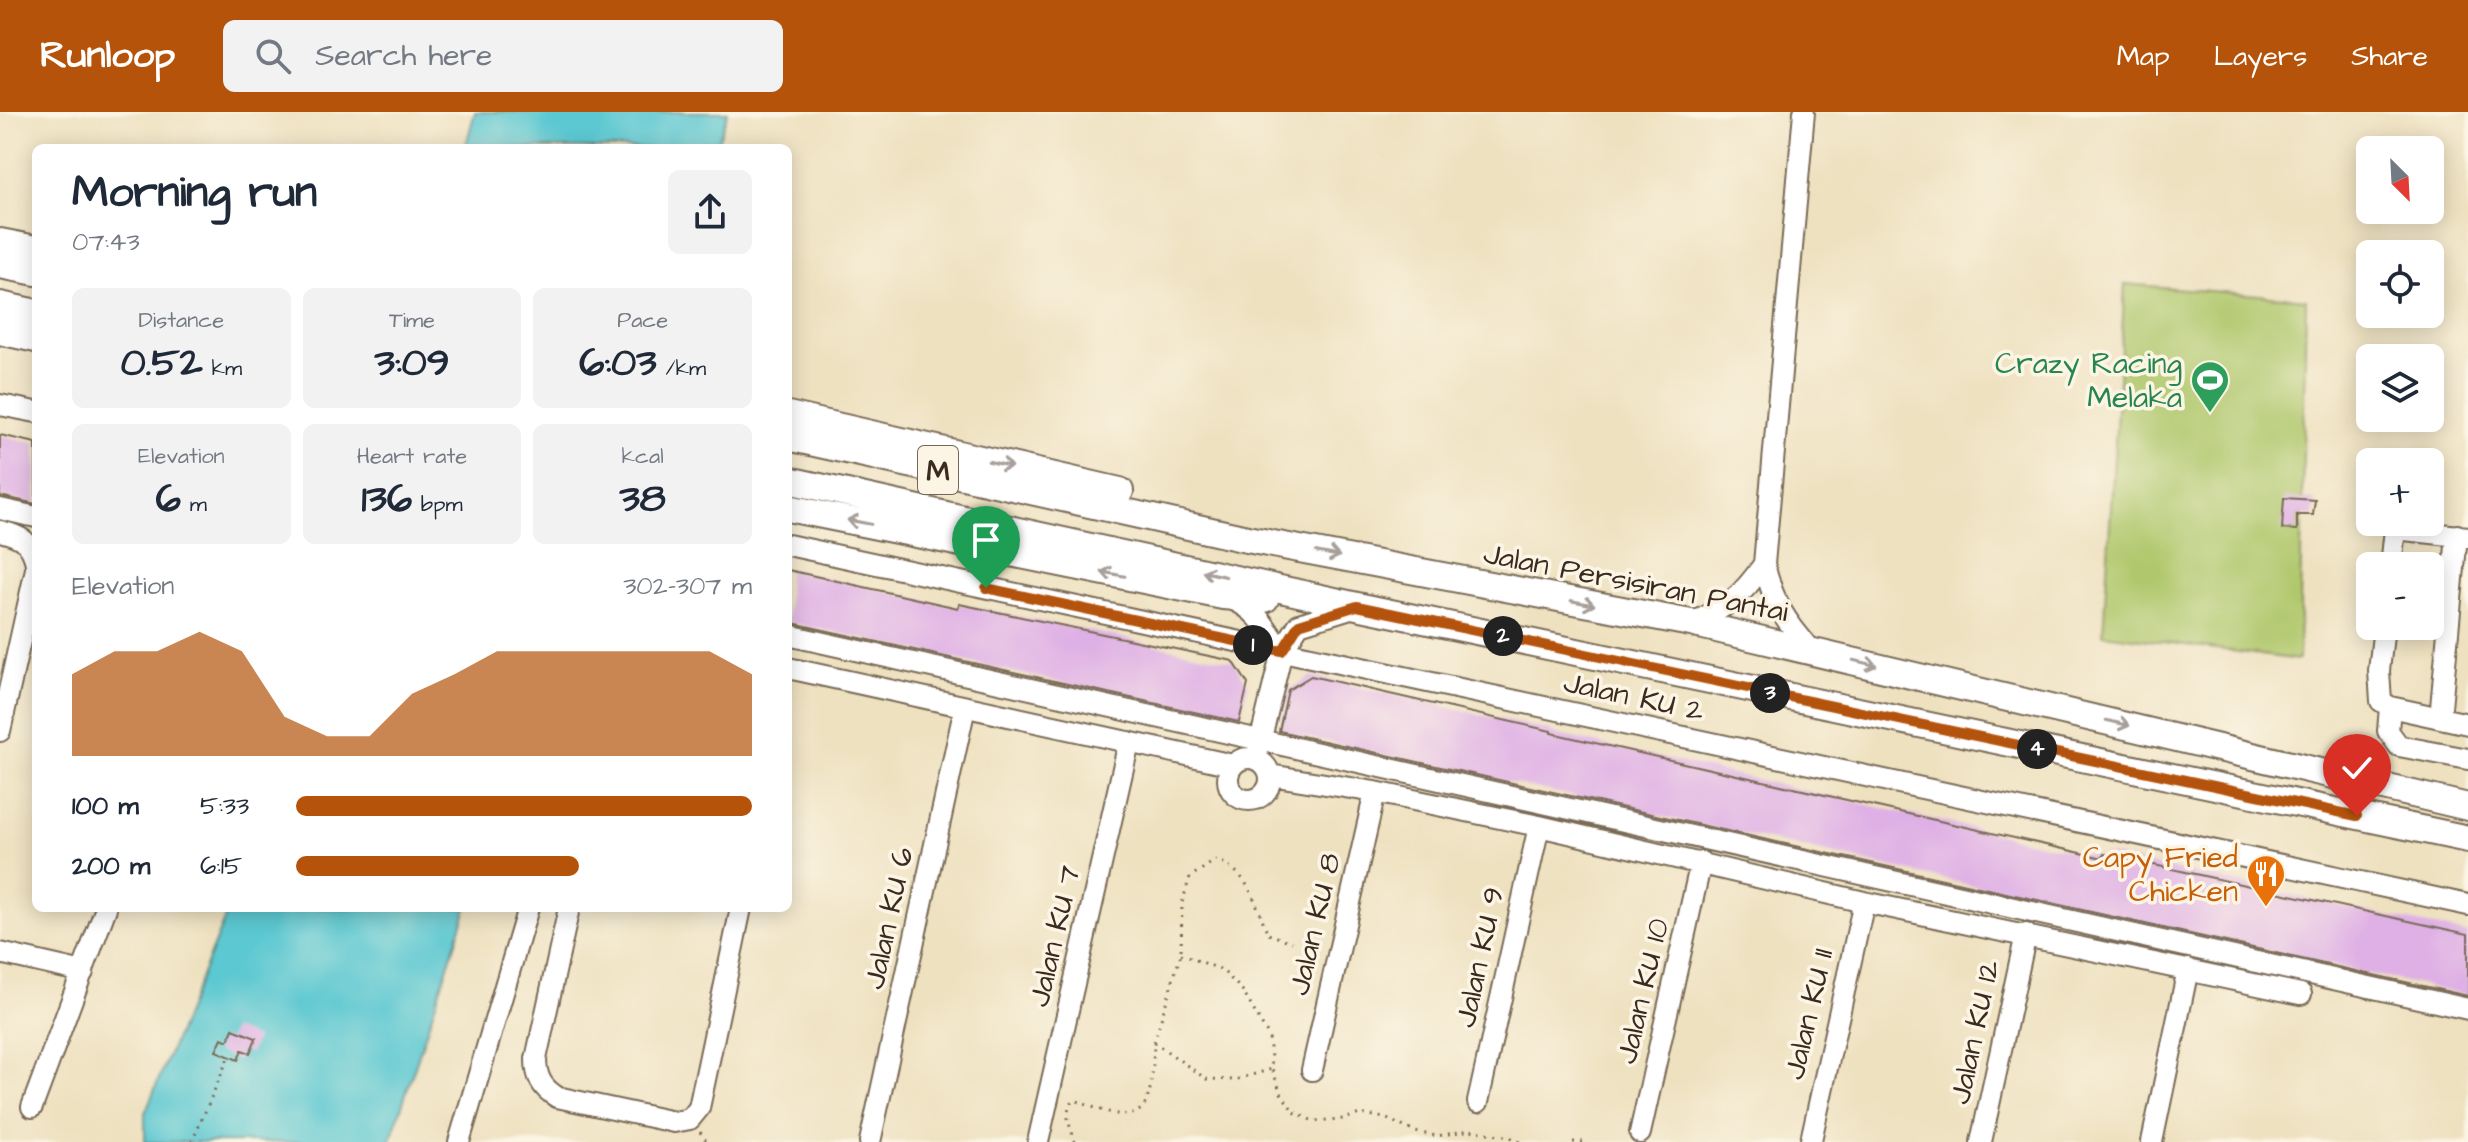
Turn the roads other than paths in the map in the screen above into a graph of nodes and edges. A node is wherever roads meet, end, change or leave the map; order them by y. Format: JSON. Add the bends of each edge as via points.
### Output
{"nodes":[{"id":1,"x":1804,"y":112,"type":"edge"},
{"id":2,"x":0,"y":242,"type":"edge"},
{"id":3,"x":32,"y":248,"type":"edge"},
{"id":4,"x":0,"y":265,"type":"edge"},
{"id":5,"x":32,"y":271,"type":"edge"},
{"id":6,"x":0,"y":305,"type":"edge"},
{"id":7,"x":32,"y":312,"type":"edge"},
{"id":8,"x":0,"y":331,"type":"edge"},
{"id":9,"x":32,"y":338,"type":"edge"},
{"id":10,"x":0,"y":405,"type":"edge"},
{"id":11,"x":32,"y":411,"type":"edge"},
{"id":12,"x":792,"y":416,"type":"edge"},
{"id":13,"x":792,"y":438,"type":"edge"},
{"id":14,"x":792,"y":481,"type":"edge"},
{"id":15,"x":0,"y":509,"type":"edge"},
{"id":16,"x":792,"y":509,"type":"edge"},
{"id":17,"x":32,"y":516,"type":"edge"},
{"id":18,"x":0,"y":531,"type":"edge"},
{"id":19,"x":2462,"y":536,"type":"edge"},
{"id":20,"x":1247,"y":539,"type":"junction"},
{"id":21,"x":792,"y":546,"type":"edge"},
{"id":22,"x":2393,"y":552,"type":"edge"},
{"id":23,"x":32,"y":553,"type":"edge"},
{"id":24,"x":1764,"y":564,"type":"junction"},
{"id":25,"x":32,"y":587,"type":"edge"},
{"id":26,"x":1223,"y":596,"type":"junction"},
{"id":27,"x":1357,"y":606,"type":"junction"},
{"id":28,"x":1691,"y":623,"type":"junction"},
{"id":29,"x":792,"y":636,"type":"edge"},
{"id":30,"x":2383,"y":640,"type":"edge"},
{"id":31,"x":1811,"y":650,"type":"junction"},
{"id":32,"x":1282,"y":651,"type":"junction"},
{"id":33,"x":792,"y":668,"type":"edge"},
{"id":34,"x":965,"y":707,"type":"junction"},
{"id":35,"x":2390,"y":707,"type":"junction"},
{"id":36,"x":2440,"y":718,"type":"junction"},
{"id":37,"x":2468,"y":724,"type":"edge"},
{"id":38,"x":0,"y":731,"type":"edge"},
{"id":39,"x":1129,"y":742,"type":"junction"},
{"id":40,"x":1258,"y":749,"type":"junction"},
{"id":41,"x":2468,"y":759,"type":"edge"},
{"id":42,"x":1233,"y":765,"type":"junction"},
{"id":43,"x":1270,"y":775,"type":"junction"},
{"id":44,"x":1375,"y":792,"type":"junction"},
{"id":45,"x":2468,"y":807,"type":"edge"},
{"id":46,"x":1539,"y":826,"type":"junction"},
{"id":47,"x":2468,"y":839,"type":"edge"},
{"id":48,"x":1701,"y":862,"type":"junction"},
{"id":49,"x":1864,"y":902,"type":"junction"},
{"id":50,"x":2468,"y":905,"type":"edge"},
{"id":51,"x":105,"y":912,"type":"edge"},
{"id":52,"x":527,"y":912,"type":"edge"},
{"id":53,"x":568,"y":912,"type":"edge"},
{"id":54,"x":740,"y":912,"type":"edge"},
{"id":55,"x":2026,"y":934,"type":"junction"},
{"id":56,"x":0,"y":953,"type":"edge"},
{"id":57,"x":2188,"y":969,"type":"junction"},
{"id":58,"x":83,"y":972,"type":"junction"},
{"id":59,"x":2301,"y":994,"type":"dead end"},
{"id":60,"x":2468,"y":1009,"type":"edge"},
{"id":61,"x":1312,"y":1070,"type":"dead end"},
{"id":62,"x":1478,"y":1102,"type":"dead end"},
{"id":63,"x":32,"y":1107,"type":"dead end"},
{"id":64,"x":1640,"y":1133,"type":"dead end"},
{"id":65,"x":1811,"y":1140,"type":"dead end"},
{"id":66,"x":459,"y":1142,"type":"edge"},
{"id":67,"x":870,"y":1142,"type":"edge"},
{"id":68,"x":1038,"y":1142,"type":"edge"},
{"id":69,"x":1981,"y":1142,"type":"edge"},
{"id":70,"x":2152,"y":1142,"type":"edge"}],
"edges":[{"from":1,"to":24,"type":"street"},
{"from":2,"to":3,"type":"main road"},
{"from":4,"to":5,"type":"main road"},
{"from":6,"to":7,"type":"main road"},
{"from":8,"to":9,"type":"main road"},
{"from":10,"to":11,"type":"street"},
{"from":12,"to":20,"type":"main road","one_way":true,"via":[[1136,495]]},
{"from":13,"to":20,"type":"main road","name":"Jalan Persisiran Pantai","number":"M"},
{"from":27,"to":14,"type":"main road","number":"M","one_way":true},
{"from":15,"to":17,"type":"street"},
{"from":26,"to":16,"type":"main road","one_way":true},
{"from":18,"to":23,"type":"street","via":[[20,536]]},
{"from":19,"to":22,"type":"street","via":[[2395,529]]},
{"from":19,"to":36,"type":"street"},
{"from":20,"to":28,"type":"main road","name":"Jalan Persisiran Pantai","number":"M","one_way":true},
{"from":21,"to":32,"type":"street","name":"Jalan KU 2"},
{"from":24,"to":28,"type":"street","via":[[1732,602]]},
{"from":24,"to":31,"type":"street","via":[[1778,609]]},
{"from":25,"to":38,"type":"street"},
{"from":26,"to":27,"type":"main road"},
{"from":26,"to":32,"type":"street","via":[[1247,605]]},
{"from":27,"to":32,"type":"street","via":[[1299,624]]},
{"from":27,"to":47,"type":"main road","number":"M"},
{"from":28,"to":31,"type":"main road","name":"Jalan Persisiran Pantai","number":"M"},
{"from":29,"to":40,"type":"street"},
{"from":30,"to":35,"type":"street","via":[[2379,693]]},
{"from":31,"to":45,"type":"main road","name":"Jalan Persisiran Pantai","number":"M","one_way":true},
{"from":32,"to":40,"type":"street"},
{"from":32,"to":50,"type":"street","name":"Jalan KU 2"},
{"from":33,"to":34,"type":"street"},
{"from":34,"to":39,"type":"street"},
{"from":34,"to":67,"type":"street","name":"Jalan KU 6"},
{"from":35,"to":36,"type":"street"},
{"from":35,"to":41,"type":"street","via":[[2388,731],[2399,746]]},
{"from":36,"to":37,"type":"street"},
{"from":39,"to":42,"type":"street"},
{"from":39,"to":68,"type":"street","name":"Jalan KU 7"},
{"from":40,"to":42,"type":"street"},
{"from":40,"to":43,"type":"street"},
{"from":40,"to":60,"type":"street"},
{"from":42,"to":43,"type":"street","via":[[1229,785],[1244,799],[1264,794]]},
{"from":43,"to":44,"type":"street"},
{"from":44,"to":46,"type":"street"},
{"from":44,"to":61,"type":"street","name":"Jalan KU 8"},
{"from":46,"to":48,"type":"street"},
{"from":46,"to":62,"type":"street","name":"Jalan KU 9"},
{"from":48,"to":49,"type":"street"},
{"from":48,"to":64,"type":"street","name":"Jalan KU 10"},
{"from":49,"to":55,"type":"street"},
{"from":49,"to":65,"type":"street","name":"Jalan KU 11"},
{"from":51,"to":58,"type":"street"},
{"from":52,"to":66,"type":"street"},
{"from":53,"to":54,"type":"street","via":[[536,1074],[557,1097],[674,1122],[690,1119],[699,1108]]},
{"from":55,"to":57,"type":"street"},
{"from":55,"to":69,"type":"street","name":"Jalan KU 12"},
{"from":56,"to":58,"type":"street"},
{"from":57,"to":59,"type":"street"},
{"from":57,"to":70,"type":"street"},
{"from":58,"to":63,"type":"street"}]}
